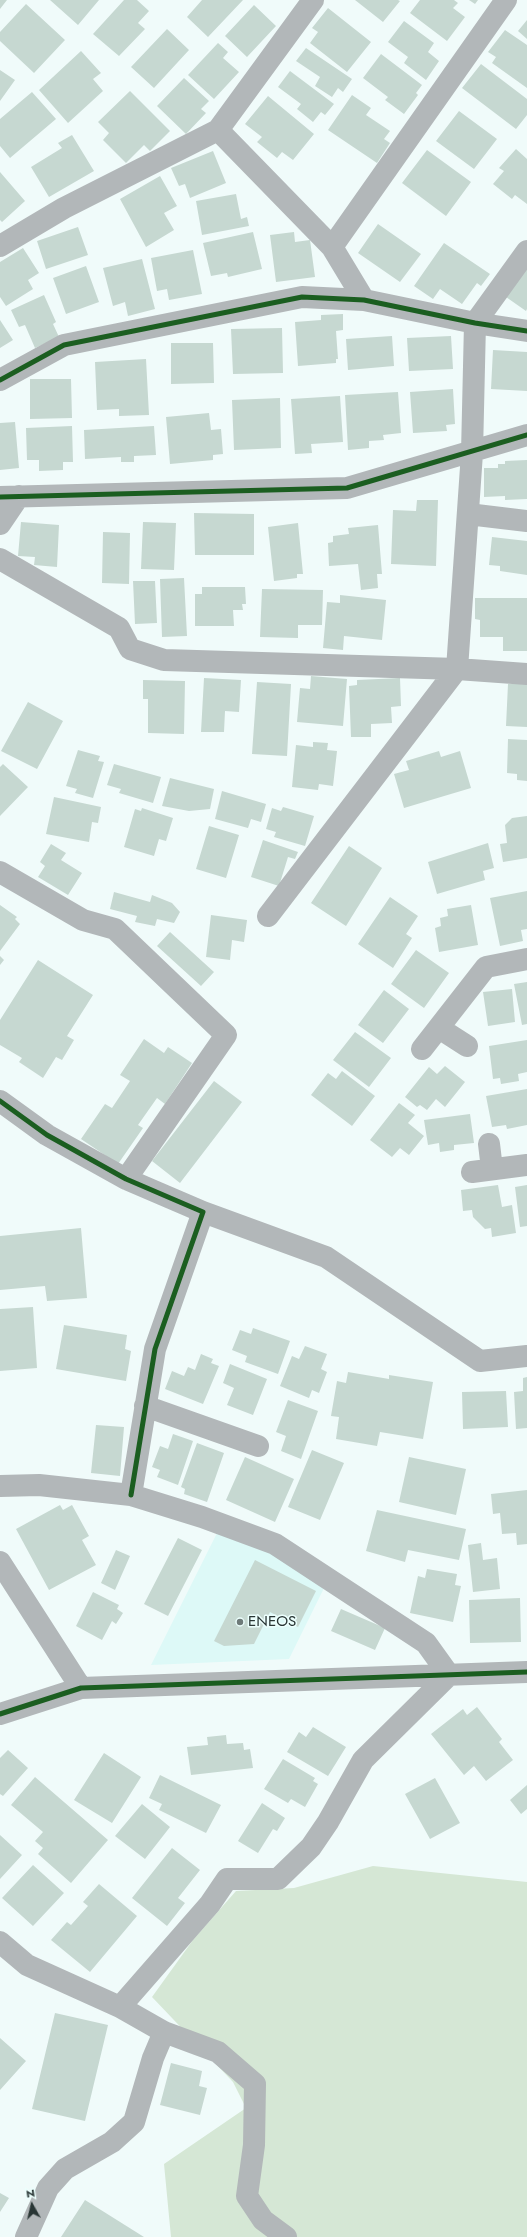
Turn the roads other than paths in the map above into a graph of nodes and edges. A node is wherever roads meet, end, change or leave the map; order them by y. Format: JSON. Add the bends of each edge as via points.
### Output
{"nodes":[{"id":1,"x":506,"y":0,"type":"edge"},
{"id":2,"x":303,"y":4,"type":"edge"},
{"id":3,"x":218,"y":130,"type":"junction"},
{"id":4,"x":0,"y":246,"type":"edge"},
{"id":5,"x":332,"y":247,"type":"junction"},
{"id":6,"x":527,"y":251,"type":"edge"},
{"id":7,"x":364,"y":300,"type":"junction"},
{"id":8,"x":475,"y":323,"type":"junction"},
{"id":9,"x":527,"y":331,"type":"edge"},
{"id":10,"x":0,"y":380,"type":"edge"},
{"id":11,"x":527,"y":435,"type":"edge"},
{"id":12,"x":472,"y":453,"type":"junction"},
{"id":13,"x":10,"y":497,"type":"edge"},
{"id":14,"x":468,"y":514,"type":"junction"},
{"id":15,"x":527,"y":521,"type":"edge"},
{"id":16,"x":0,"y":524,"type":"edge"},
{"id":17,"x":0,"y":559,"type":"edge"},
{"id":18,"x":457,"y":669,"type":"junction"},
{"id":19,"x":527,"y":674,"type":"edge"},
{"id":20,"x":0,"y":872,"type":"edge"},
{"id":21,"x":268,"y":916,"type":"dead end"},
{"id":22,"x":527,"y":959,"type":"edge"},
{"id":23,"x":439,"y":1028,"type":"junction"},
{"id":24,"x":468,"y":1046,"type":"dead end"},
{"id":25,"x":422,"y":1049,"type":"dead end"},
{"id":26,"x":0,"y":1101,"type":"edge"},
{"id":27,"x":489,"y":1144,"type":"dead end"},
{"id":28,"x":527,"y":1165,"type":"edge"},
{"id":29,"x":126,"y":1179,"type":"junction"},
{"id":30,"x":203,"y":1212,"type":"junction"},
{"id":31,"x":527,"y":1356,"type":"edge"},
{"id":32,"x":145,"y":1406,"type":"junction"},
{"id":33,"x":258,"y":1446,"type":"dead end"},
{"id":34,"x":0,"y":1486,"type":"edge"},
{"id":35,"x":131,"y":1495,"type":"junction"},
{"id":36,"x":0,"y":1562,"type":"edge"},
{"id":37,"x":527,"y":1672,"type":"edge"},
{"id":38,"x":449,"y":1674,"type":"junction"},
{"id":39,"x":81,"y":1688,"type":"junction"},
{"id":40,"x":0,"y":1714,"type":"edge"},
{"id":41,"x":0,"y":1942,"type":"edge"},
{"id":42,"x":120,"y":2007,"type":"junction"},
{"id":43,"x":164,"y":2032,"type":"junction"},
{"id":44,"x":26,"y":2237,"type":"edge"},
{"id":45,"x":286,"y":2237,"type":"edge"}],
"edges":[{"from":1,"to":5,"type":"street"},
{"from":2,"to":3,"type":"street"},
{"from":3,"to":4,"type":"street","via":[[64,208]]},
{"from":3,"to":5,"type":"street"},
{"from":5,"to":7,"type":"street"},
{"from":6,"to":8,"type":"street"},
{"from":7,"to":8,"type":"street"},
{"from":7,"to":10,"type":"street","via":[[302,297],[64,345]]},
{"from":8,"to":9,"type":"street"},
{"from":8,"to":12,"type":"street"},
{"from":11,"to":12,"type":"street"},
{"from":12,"to":13,"type":"street","via":[[347,488]]},
{"from":12,"to":14,"type":"street"},
{"from":13,"to":16,"type":"street"},
{"from":14,"to":15,"type":"street"},
{"from":14,"to":18,"type":"street"},
{"from":17,"to":18,"type":"street","via":[[120,628],[130,649],[164,660]]},
{"from":18,"to":19,"type":"street"},
{"from":18,"to":21,"type":"street"},
{"from":20,"to":29,"type":"street","via":[[83,920],[115,929],[226,1035]]},
{"from":22,"to":23,"type":"street","via":[[486,968]]},
{"from":23,"to":24,"type":"street"},
{"from":23,"to":25,"type":"street"},
{"from":26,"to":29,"type":"street","via":[[47,1135]]},
{"from":27,"to":28,"type":"street","via":[[482,1170]]},
{"from":29,"to":30,"type":"street"},
{"from":30,"to":31,"type":"street","via":[[326,1256],[480,1361]]},
{"from":30,"to":32,"type":"street","via":[[155,1349]]},
{"from":32,"to":33,"type":"street"},
{"from":32,"to":35,"type":"street"},
{"from":34,"to":35,"type":"street","via":[[39,1485]]},
{"from":35,"to":38,"type":"street","via":[[202,1516],[275,1544],[426,1643]]},
{"from":36,"to":39,"type":"street"},
{"from":37,"to":38,"type":"street"},
{"from":38,"to":39,"type":"street"},
{"from":38,"to":42,"type":"street","via":[[363,1760],[311,1847],[278,1879],[227,1879],[210,1904]]},
{"from":39,"to":40,"type":"street"},
{"from":41,"to":42,"type":"street","via":[[27,1965]]},
{"from":42,"to":43,"type":"street"},
{"from":43,"to":44,"type":"street","via":[[152,2058],[134,2122],[112,2142],[65,2169],[48,2188]]},
{"from":43,"to":45,"type":"street","via":[[218,2052],[255,2084],[254,2145],[247,2196],[263,2220]]}]}
